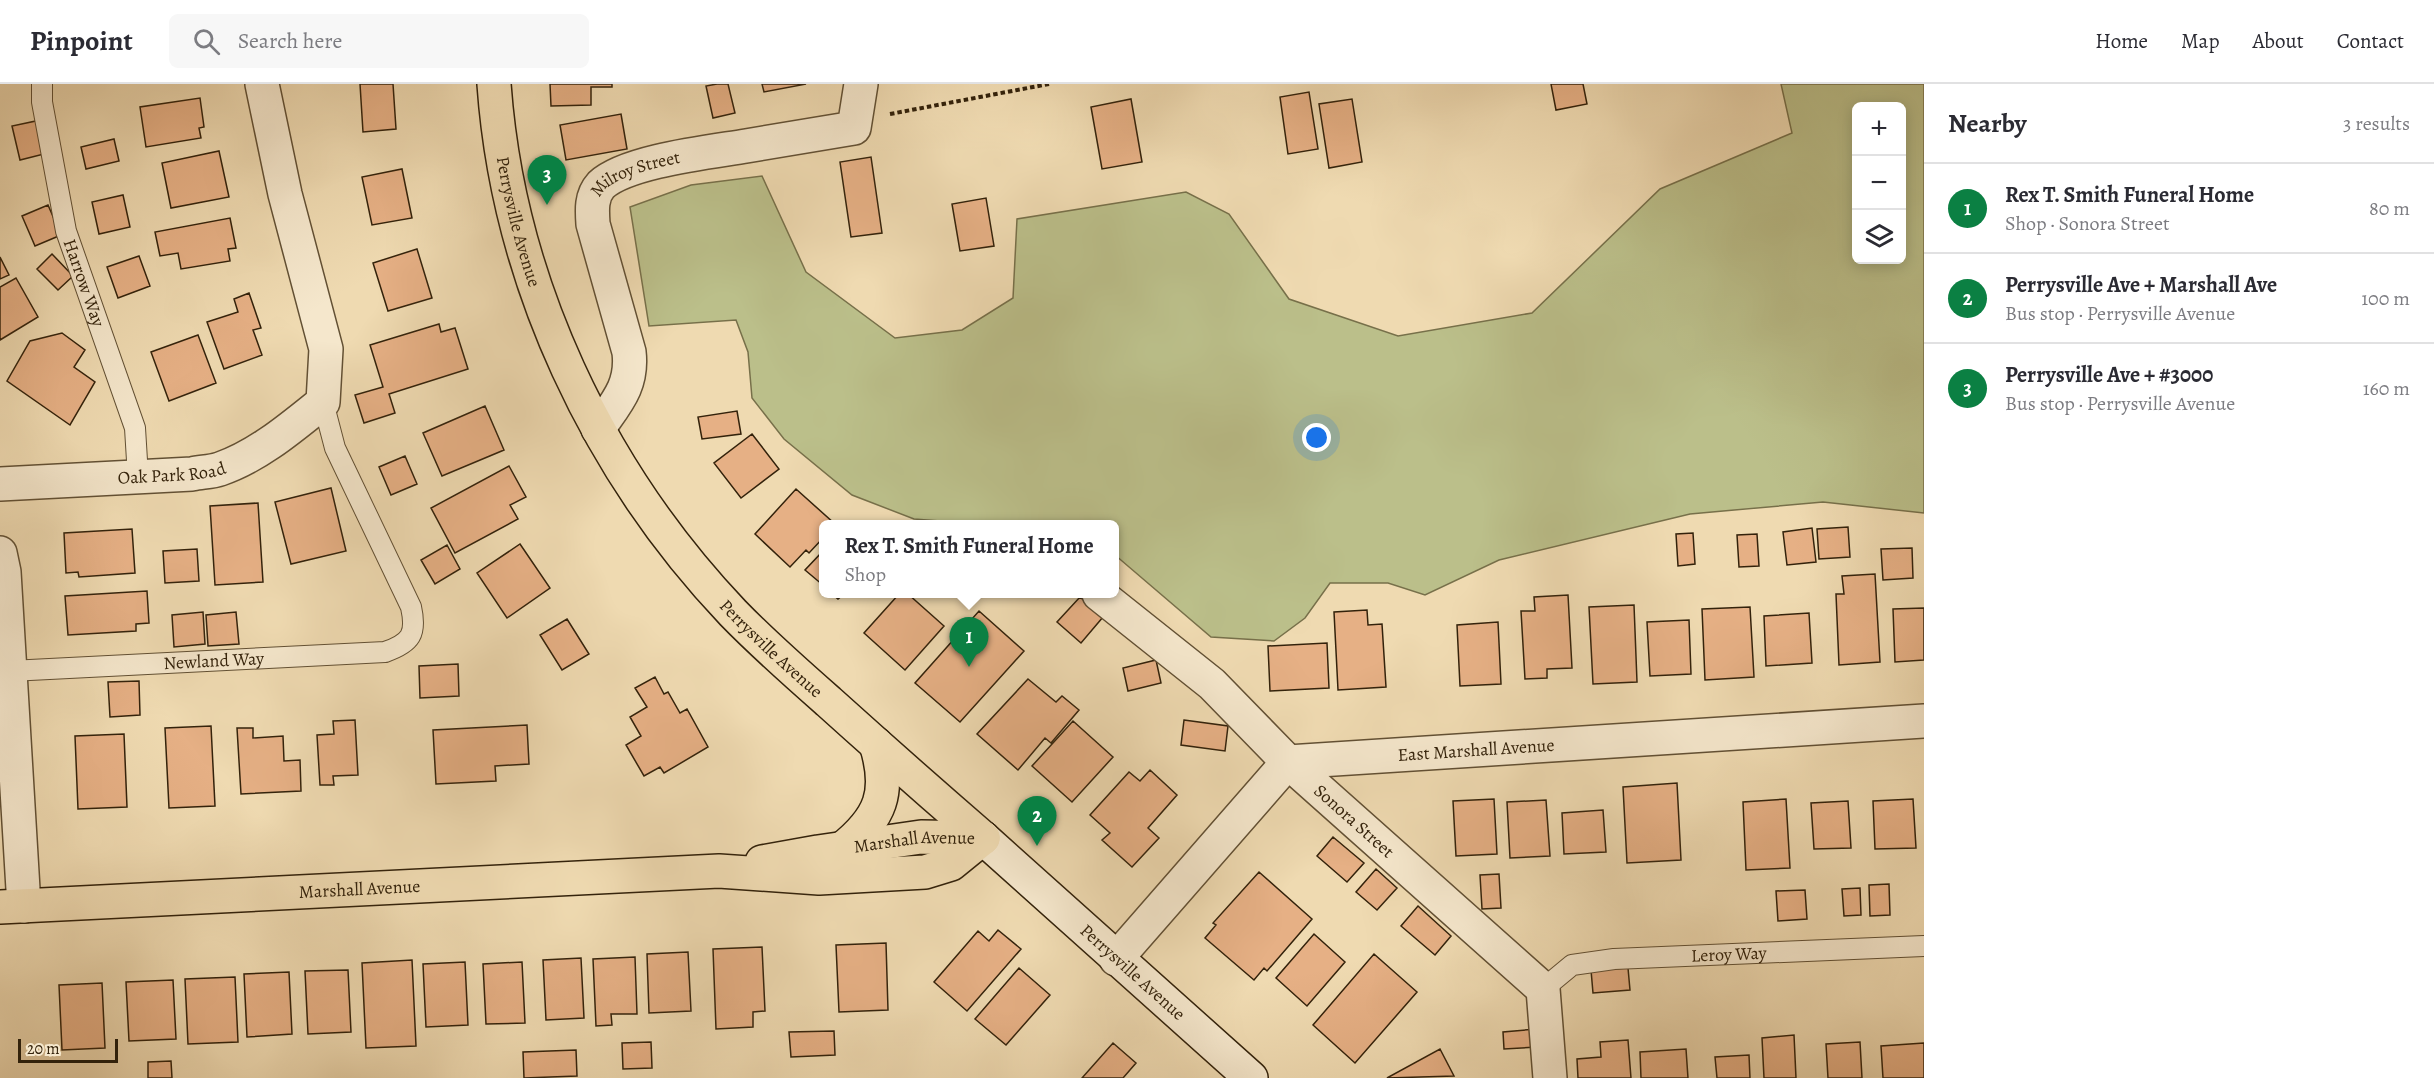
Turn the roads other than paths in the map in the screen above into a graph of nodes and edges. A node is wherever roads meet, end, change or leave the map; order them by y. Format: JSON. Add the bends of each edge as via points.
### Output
{"nodes":[{"id":1,"x":42,"y":84,"type":"edge"},
{"id":2,"x":262,"y":84,"type":"edge"},
{"id":3,"x":494,"y":84,"type":"edge"},
{"id":4,"x":861,"y":84,"type":"edge"},
{"id":5,"x":323,"y":402,"type":"junction"},
{"id":6,"x":598,"y":429,"type":"junction"},
{"id":7,"x":138,"y":477,"type":"junction"},
{"id":8,"x":0,"y":484,"type":"edge"},
{"id":9,"x":0,"y":553,"type":"edge"},
{"id":10,"x":1104,"y":598,"type":"edge"},
{"id":11,"x":10,"y":671,"type":"junction"},
{"id":12,"x":1924,"y":721,"type":"edge"},
{"id":13,"x":876,"y":744,"type":"junction"},
{"id":14,"x":1288,"y":762,"type":"junction"},
{"id":15,"x":983,"y":838,"type":"junction"},
{"id":16,"x":842,"y":849,"type":"junction"},
{"id":17,"x":719,"y":871,"type":"junction"},
{"id":18,"x":12,"y":907,"type":"edge"},
{"id":19,"x":1924,"y":945,"type":"edge"},
{"id":20,"x":1116,"y":959,"type":"junction"},
{"id":21,"x":1543,"y":989,"type":"junction"},
{"id":22,"x":1251,"y":1078,"type":"edge"},
{"id":23,"x":1550,"y":1078,"type":"edge"}],
"edges":[{"from":1,"to":7,"type":"lane","name":"Harrow Way","via":[[66,231],[135,428]]},
{"from":2,"to":5,"type":"street","via":[[285,194],[326,349]]},
{"from":3,"to":6,"type":"main road","name":"Perrysville Avenue","via":[[515,219],[561,351]]},
{"from":4,"to":6,"type":"street","name":"Milroy Street","via":[[867,122],[659,162],[610,178],[600,186],[593,197],[593,224],[631,365],[623,393]]},
{"from":5,"to":7,"type":"street","name":"Oak Park Road","via":[[282,435],[219,470]]},
{"from":5,"to":11,"type":"lane","name":"Newland Way","via":[[335,448],[411,607],[412,635],[400,646],[385,652]]},
{"from":6,"to":13,"type":"main road","name":"Perrysville Avenue","via":[[658,524],[696,571],[770,650]]},
{"from":7,"to":8,"type":"street","name":"Oak Park Road"},
{"from":9,"to":11,"type":"street"},
{"from":10,"to":14,"type":"street","name":"Sonora Street","via":[[1212,684]]},
{"from":11,"to":18,"type":"street"},
{"from":12,"to":14,"type":"street","name":"East Marshall Avenue"},
{"from":13,"to":15,"type":"main road","name":"Perrysville Avenue"},
{"from":13,"to":16,"type":"main road","via":[[884,777],[880,804],[867,826]]},
{"from":14,"to":20,"type":"street"},
{"from":14,"to":21,"type":"street","name":"Sonora Street"},
{"from":15,"to":16,"type":"main road","name":"Marshall Avenue","via":[[921,837]]},
{"from":15,"to":17,"type":"main road","name":"Marshall Avenue","via":[[951,864],[925,872],[819,878]]},
{"from":15,"to":20,"type":"street","name":"Perrysville Avenue"},
{"from":16,"to":17,"type":"main road","name":"Marshall Avenue"},
{"from":17,"to":18,"type":"main road","name":"Marshall Avenue"},
{"from":19,"to":21,"type":"lane","name":"Leroy Way","via":[[1614,958],[1572,965]]},
{"from":20,"to":22,"type":"street","name":"Perrysville Avenue"},
{"from":21,"to":23,"type":"street"}]}
